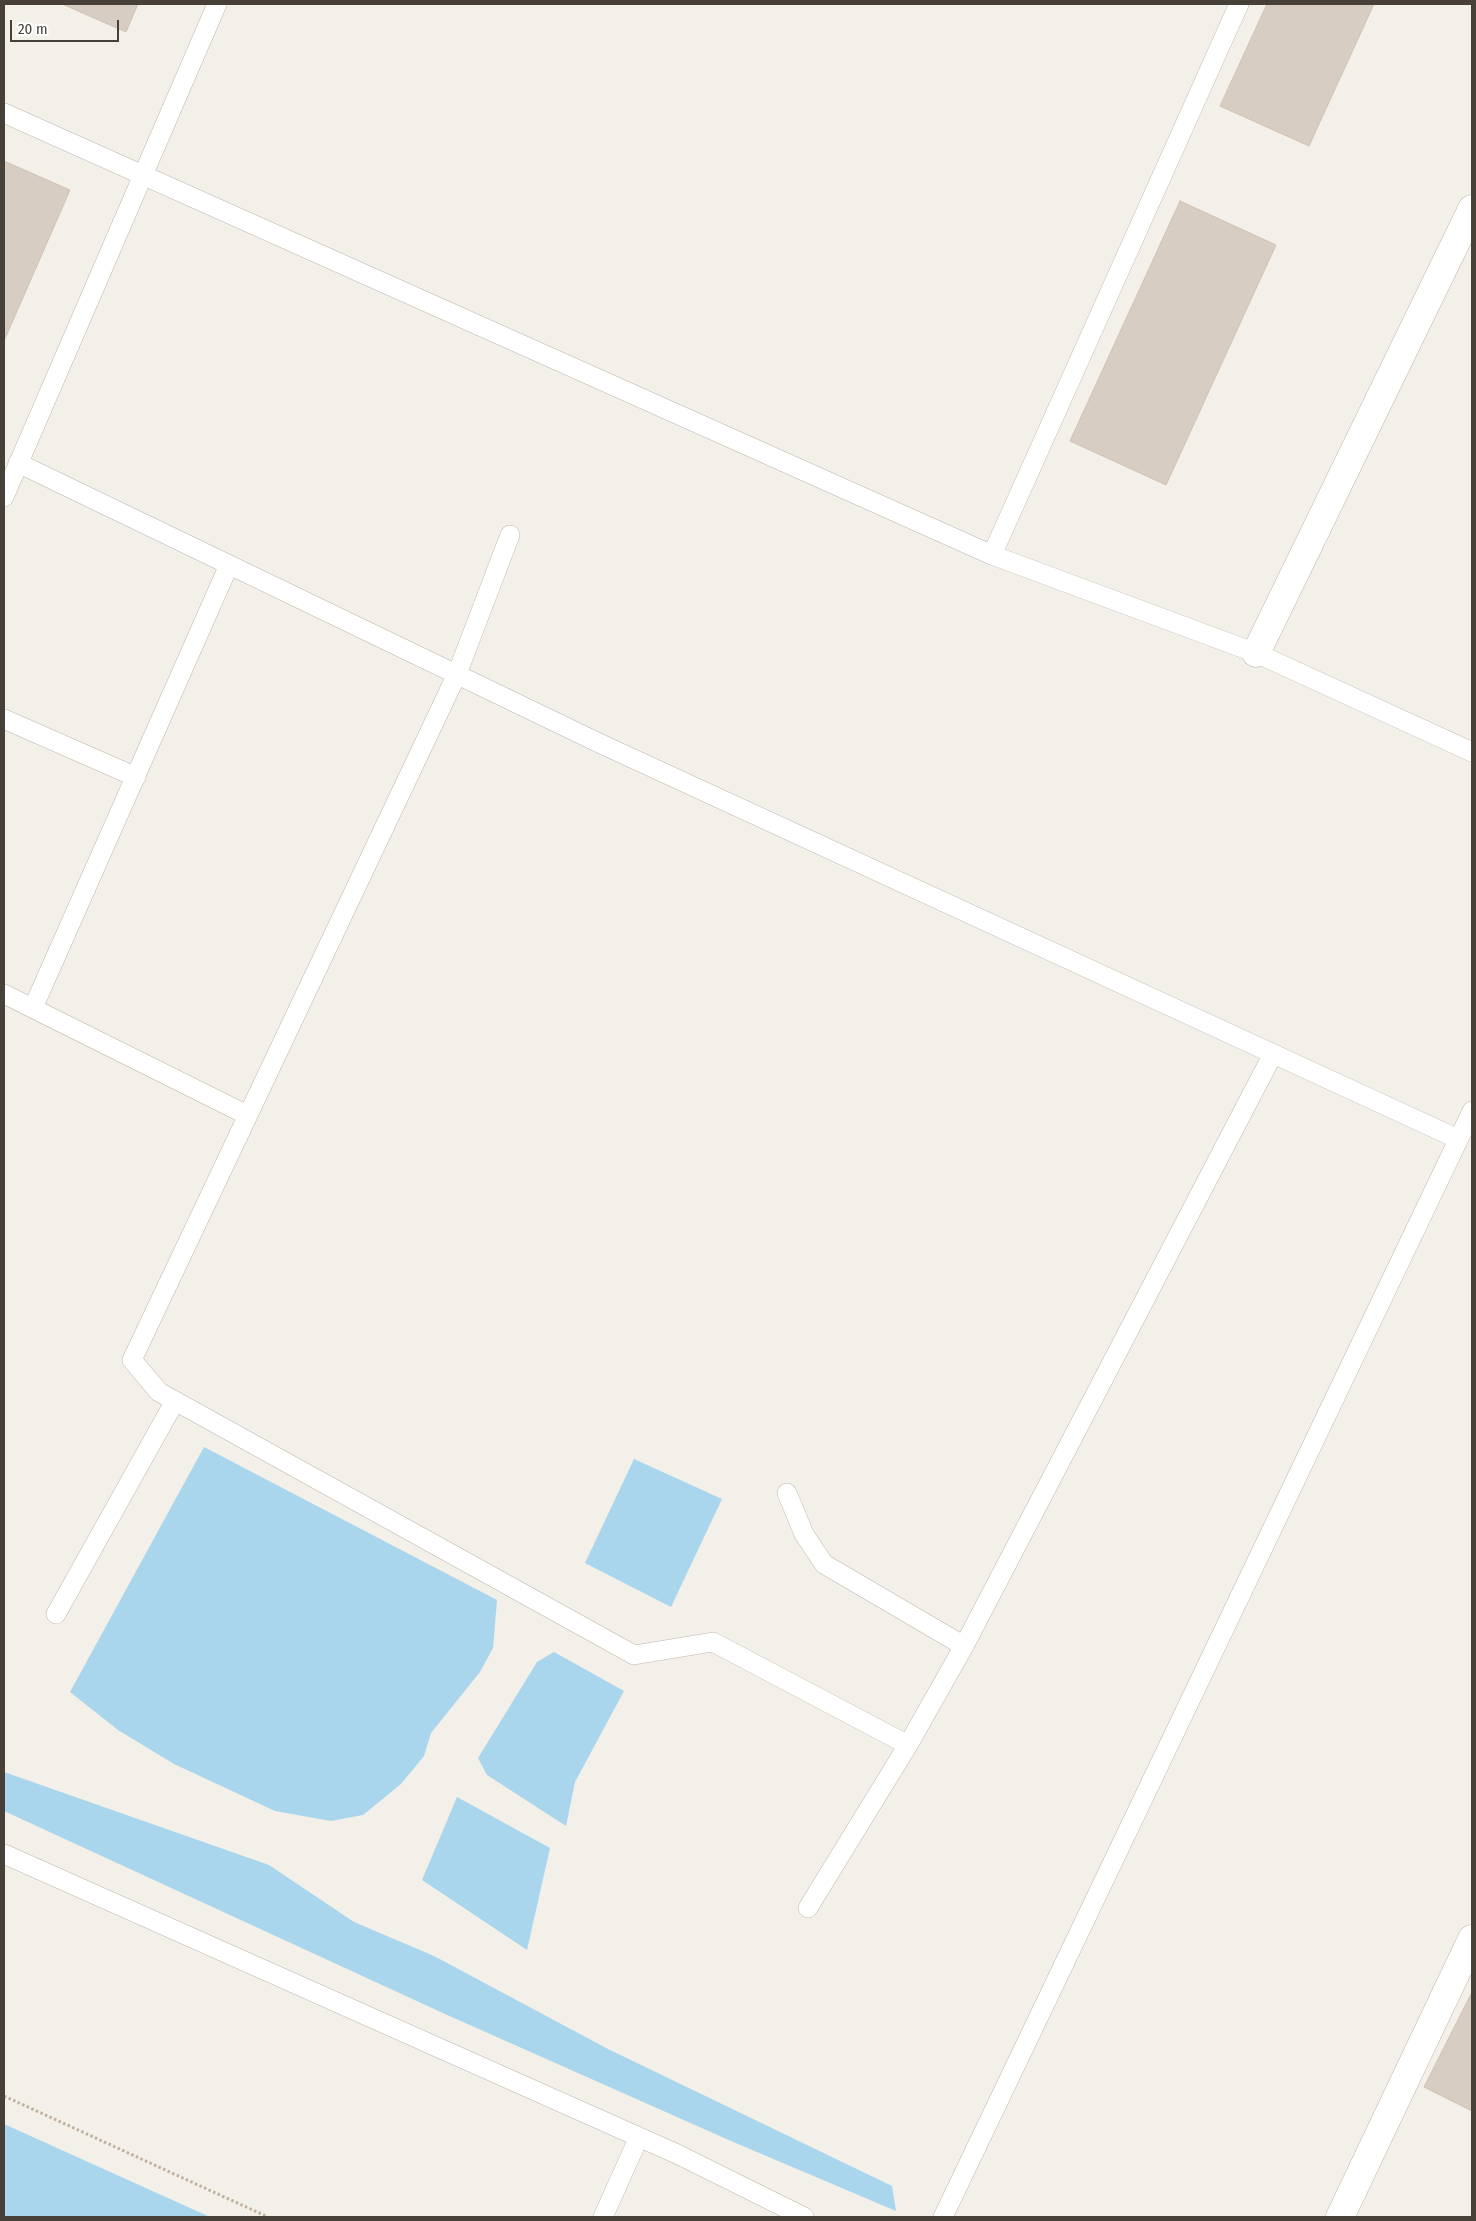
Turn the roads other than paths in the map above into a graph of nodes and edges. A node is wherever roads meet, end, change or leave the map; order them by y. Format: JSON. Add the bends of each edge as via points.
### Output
{"nodes":[{"id":1,"x":217,"y":4,"type":"edge"},
{"id":2,"x":1239,"y":4,"type":"edge"},
{"id":3,"x":4,"y":113,"type":"edge"},
{"id":4,"x":142,"y":176,"type":"junction"},
{"id":5,"x":1472,"y":209,"type":"edge"},
{"id":6,"x":18,"y":464,"type":"junction"},
{"id":7,"x":4,"y":497,"type":"edge"},
{"id":8,"x":510,"y":535,"type":"dead end"},
{"id":9,"x":992,"y":555,"type":"junction"},
{"id":10,"x":229,"y":566,"type":"junction"},
{"id":11,"x":1256,"y":653,"type":"junction"},
{"id":12,"x":457,"y":674,"type":"junction"},
{"id":13,"x":4,"y":719,"type":"edge"},
{"id":14,"x":1472,"y":752,"type":"edge"},
{"id":15,"x":136,"y":777,"type":"junction"},
{"id":16,"x":4,"y":994,"type":"edge"},
{"id":17,"x":32,"y":1008,"type":"junction"},
{"id":18,"x":1272,"y":1054,"type":"junction"},
{"id":19,"x":1472,"y":1111,"type":"edge"},
{"id":20,"x":247,"y":1116,"type":"junction"},
{"id":21,"x":1458,"y":1139,"type":"junction"},
{"id":22,"x":175,"y":1401,"type":"junction"},
{"id":23,"x":787,"y":1492,"type":"dead end"},
{"id":24,"x":56,"y":1614,"type":"dead end"},
{"id":25,"x":964,"y":1646,"type":"junction"},
{"id":26,"x":908,"y":1745,"type":"junction"},
{"id":27,"x":4,"y":1854,"type":"edge"},
{"id":28,"x":808,"y":1908,"type":"dead end"},
{"id":29,"x":1472,"y":1938,"type":"edge"},
{"id":30,"x":639,"y":2137,"type":"junction"},
{"id":31,"x":603,"y":2217,"type":"edge"},
{"id":32,"x":804,"y":2217,"type":"edge"},
{"id":33,"x":943,"y":2217,"type":"edge"},
{"id":34,"x":1340,"y":2217,"type":"edge"}],
"edges":[{"from":1,"to":4,"type":"lane"},
{"from":2,"to":9,"type":"lane"},
{"from":3,"to":4,"type":"lane"},
{"from":4,"to":6,"type":"lane"},
{"from":4,"to":9,"type":"lane"},
{"from":5,"to":11,"type":"street"},
{"from":6,"to":7,"type":"lane"},
{"from":6,"to":10,"type":"lane"},
{"from":8,"to":12,"type":"lane"},
{"from":9,"to":11,"type":"lane"},
{"from":10,"to":12,"type":"lane"},
{"from":10,"to":15,"type":"lane"},
{"from":11,"to":14,"type":"lane"},
{"from":12,"to":18,"type":"lane","via":[[617,752]]},
{"from":12,"to":20,"type":"lane"},
{"from":13,"to":15,"type":"lane"},
{"from":15,"to":17,"type":"lane"},
{"from":16,"to":17,"type":"lane"},
{"from":17,"to":20,"type":"lane"},
{"from":18,"to":21,"type":"lane"},
{"from":18,"to":25,"type":"lane"},
{"from":19,"to":21,"type":"lane"},
{"from":20,"to":22,"type":"lane","via":[[132,1360],[159,1392]]},
{"from":21,"to":33,"type":"lane"},
{"from":22,"to":24,"type":"lane"},
{"from":22,"to":26,"type":"lane","via":[[634,1655],[714,1642]]},
{"from":23,"to":25,"type":"lane","via":[[804,1534],[824,1564]]},
{"from":25,"to":26,"type":"lane"},
{"from":26,"to":28,"type":"lane"},
{"from":27,"to":30,"type":"lane"},
{"from":29,"to":34,"type":"street"},
{"from":30,"to":31,"type":"lane"},
{"from":30,"to":32,"type":"lane"}]}
